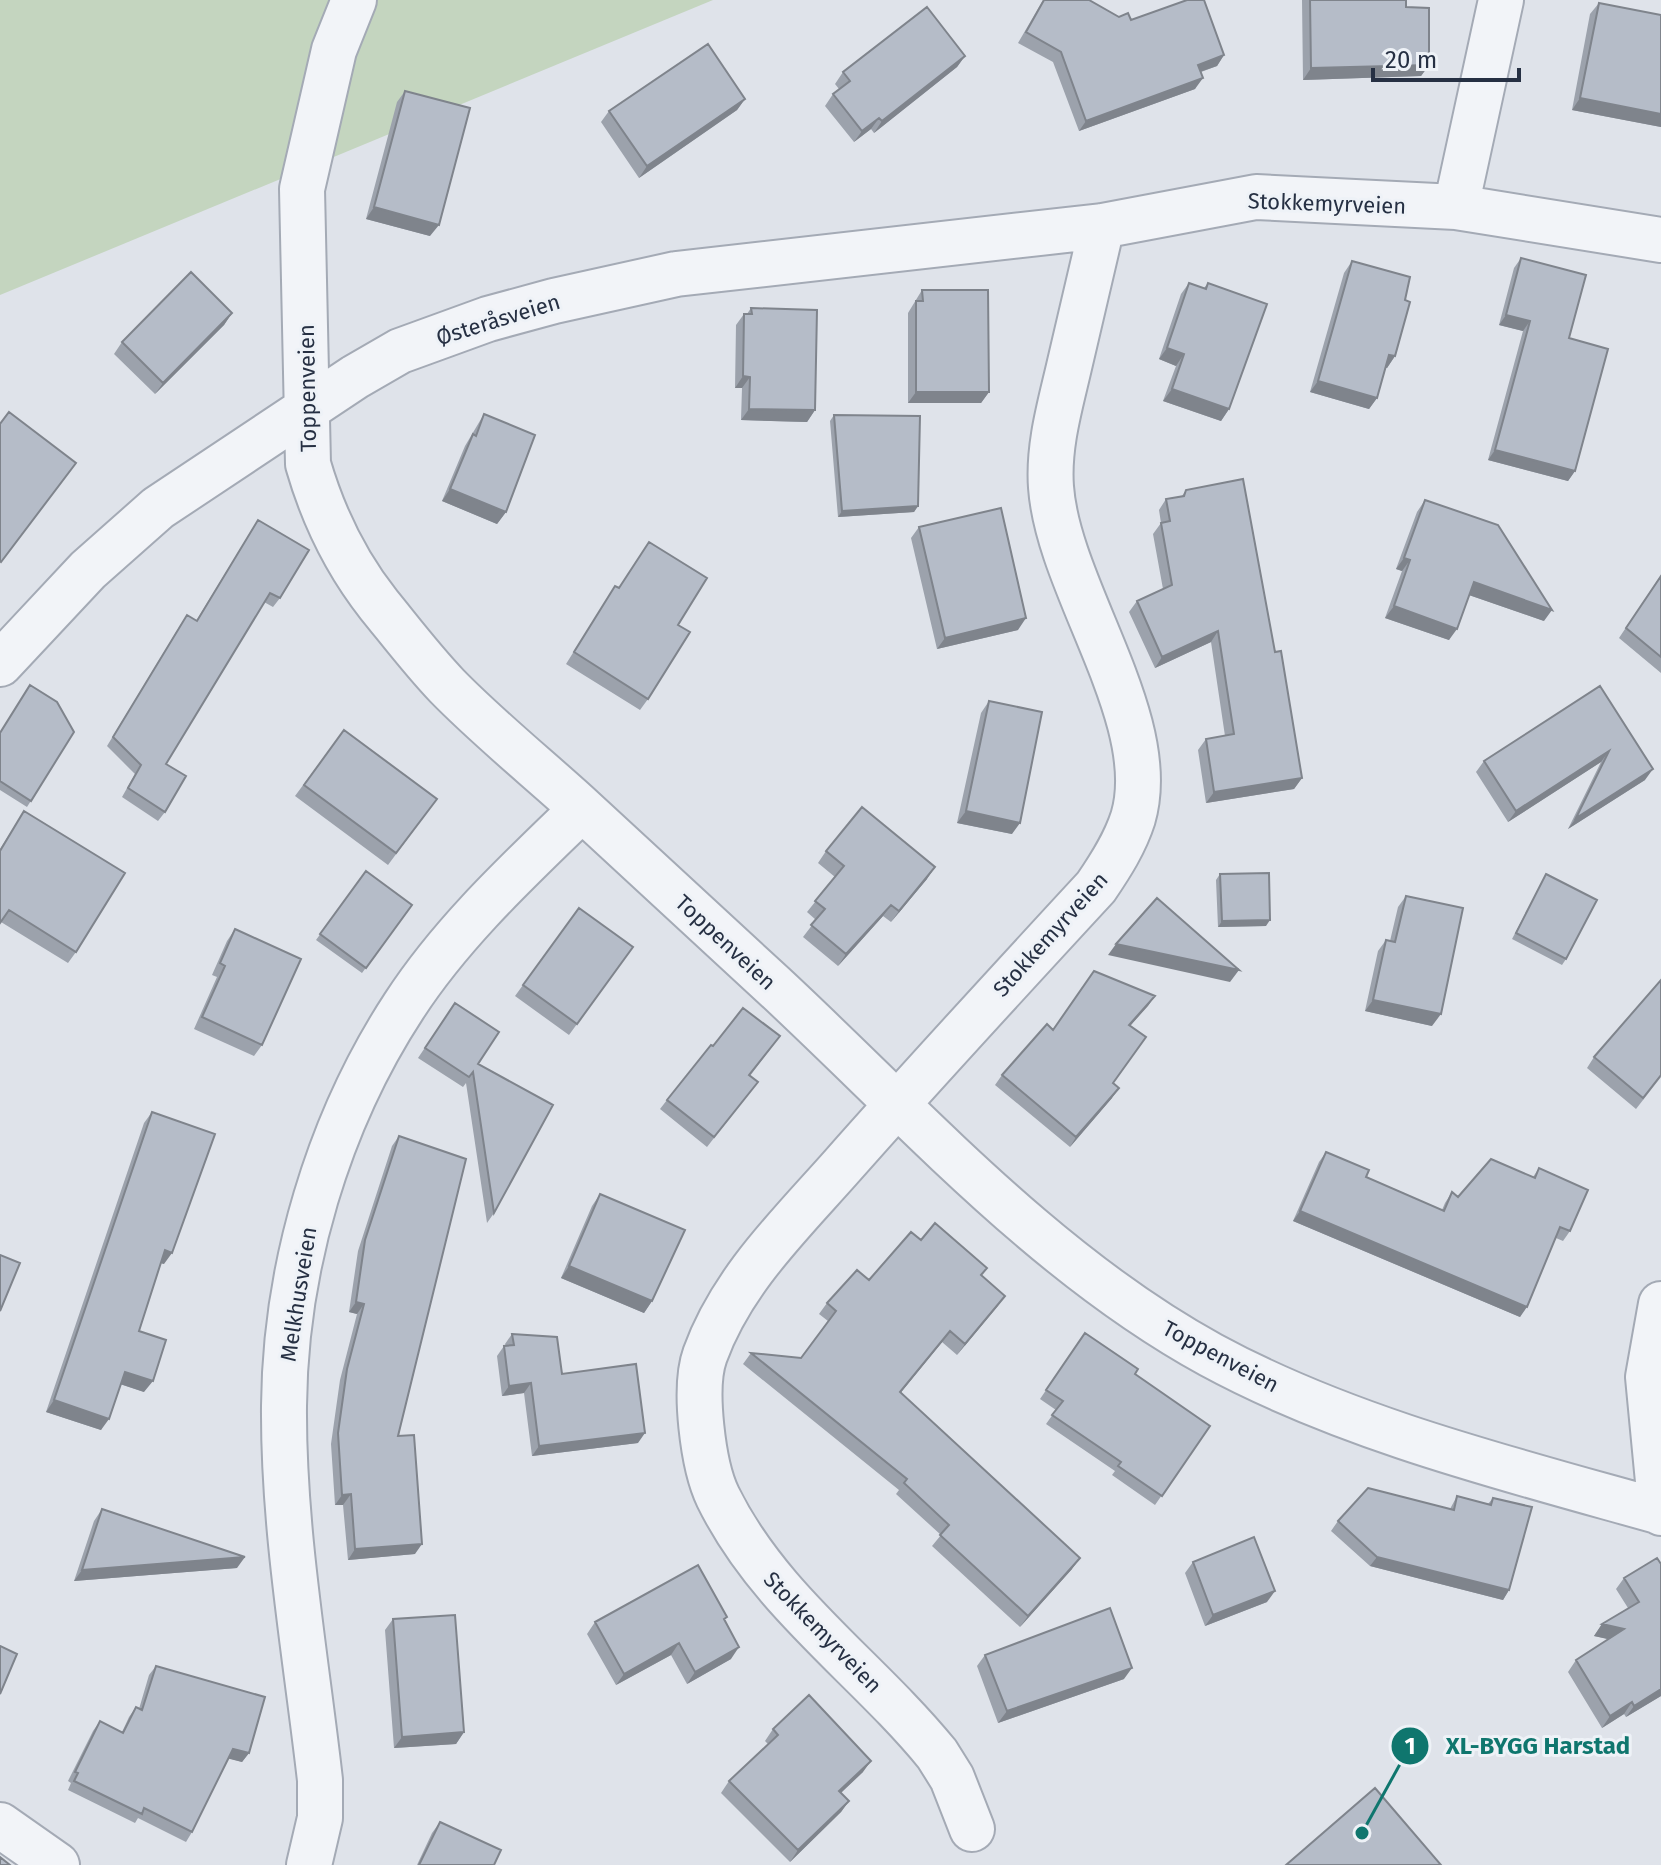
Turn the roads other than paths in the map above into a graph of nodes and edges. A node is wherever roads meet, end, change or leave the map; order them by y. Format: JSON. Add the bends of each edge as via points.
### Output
{"nodes":[{"id":1,"x":354,"y":0,"type":"edge"},
{"id":2,"x":1501,"y":0,"type":"edge"},
{"id":3,"x":1456,"y":207,"type":"junction"},
{"id":4,"x":1102,"y":226,"type":"junction"},
{"id":5,"x":1661,"y":240,"type":"edge"},
{"id":6,"x":309,"y":407,"type":"junction"},
{"id":7,"x":0,"y":664,"type":"edge"},
{"id":8,"x":582,"y":809,"type":"junction"},
{"id":9,"x":899,"y":1102,"type":"junction"},
{"id":10,"x":1661,"y":1305,"type":"edge"},
{"id":11,"x":1661,"y":1512,"type":"edge"},
{"id":12,"x":0,"y":1825,"type":"edge"},
{"id":13,"x":972,"y":1829,"type":"dead end"},
{"id":14,"x":57,"y":1865,"type":"edge"},
{"id":15,"x":309,"y":1865,"type":"edge"}],
"edges":[{"from":1,"to":6,"type":"street","name":"Toppenveien","via":[[334,50],[302,189]]},
{"from":2,"to":3,"type":"street"},
{"from":3,"to":4,"type":"street","name":"Stokkemyrveien","via":[[1256,197]]},
{"from":3,"to":5,"type":"street","name":"Stokkemyrveien"},
{"from":4,"to":6,"type":"street","name":"Østeråsveien","via":[[760,262],[554,301],[400,351]]},
{"from":4,"to":9,"type":"street","name":"Stokkemyrveien","via":[[1054,434],[1051,486],[1059,533],[1129,721],[1137,775],[1134,816],[1096,887]]},
{"from":6,"to":7,"type":"street","name":"Østeråsveien","via":[[158,508],[88,570]]},
{"from":6,"to":8,"type":"street","name":"Toppenveien","via":[[308,464],[319,503],[368,590],[447,686]]},
{"from":8,"to":9,"type":"street","name":"Toppenveien"},
{"from":8,"to":15,"type":"street","name":"Melkhusveien","via":[[506,883],[404,1006],[367,1073],[312,1209],[289,1335],[284,1406],[320,1780],[320,1818]]},
{"from":9,"to":11,"type":"street","name":"Toppenveien","via":[[978,1180],[1070,1259],[1141,1313],[1211,1355],[1370,1423]]},
{"from":9,"to":13,"type":"street","name":"Stokkemyrveien","via":[[747,1275],[723,1312],[703,1359],[703,1454],[736,1531],[769,1579],[928,1743],[952,1778]]},
{"from":10,"to":11,"type":"street","via":[[1648,1377]]},
{"from":12,"to":14,"type":"street"}]}
